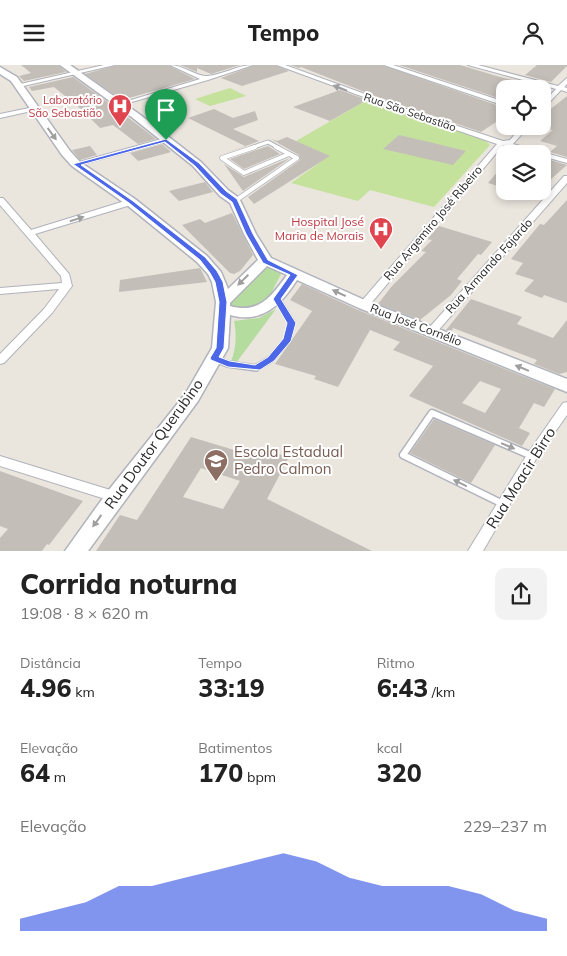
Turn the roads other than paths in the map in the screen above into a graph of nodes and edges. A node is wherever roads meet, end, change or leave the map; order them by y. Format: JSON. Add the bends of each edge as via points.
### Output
{"nodes":[{"id":1,"x":64,"y":65,"type":"edge"},
{"id":2,"x":112,"y":65,"type":"edge"},
{"id":3,"x":173,"y":65,"type":"edge"},
{"id":4,"x":250,"y":65,"type":"edge"},
{"id":5,"x":387,"y":65,"type":"edge"},
{"id":6,"x":471,"y":65,"type":"edge"},
{"id":7,"x":286,"y":66,"type":"edge"},
{"id":8,"x":0,"y":70,"type":"edge"},
{"id":9,"x":77,"y":74,"type":"junction"},
{"id":10,"x":206,"y":79,"type":"junction"},
{"id":11,"x":567,"y":80,"type":"edge"},
{"id":12,"x":19,"y":85,"type":"junction"},
{"id":13,"x":559,"y":89,"type":"junction"},
{"id":14,"x":567,"y":90,"type":"edge"},
{"id":15,"x":551,"y":98,"type":"edge"},
{"id":16,"x":496,"y":101,"type":"edge"},
{"id":17,"x":120,"y":105,"type":"junction"},
{"id":18,"x":34,"y":109,"type":"junction"},
{"id":19,"x":0,"y":115,"type":"edge"},
{"id":20,"x":518,"y":135,"type":"edge"},
{"id":21,"x":166,"y":140,"type":"junction"},
{"id":22,"x":502,"y":143,"type":"junction"},
{"id":23,"x":509,"y":145,"type":"edge"},
{"id":24,"x":289,"y":154,"type":"junction"},
{"id":25,"x":551,"y":157,"type":"edge"},
{"id":26,"x":567,"y":161,"type":"edge"},
{"id":27,"x":76,"y":164,"type":"junction"},
{"id":28,"x":567,"y":178,"type":"edge"},
{"id":29,"x":0,"y":200,"type":"edge"},
{"id":30,"x":235,"y":201,"type":"junction"},
{"id":31,"x":131,"y":202,"type":"junction"},
{"id":32,"x":30,"y":233,"type":"junction"},
{"id":33,"x":266,"y":261,"type":"junction"},
{"id":34,"x":294,"y":275,"type":"junction"},
{"id":35,"x":67,"y":286,"type":"junction"},
{"id":36,"x":0,"y":291,"type":"edge"},
{"id":37,"x":277,"y":299,"type":"junction"},
{"id":38,"x":364,"y":305,"type":"junction"},
{"id":39,"x":223,"y":306,"type":"junction"},
{"id":40,"x":432,"y":331,"type":"junction"},
{"id":41,"x":214,"y":358,"type":"junction"},
{"id":42,"x":0,"y":360,"type":"edge"},
{"id":43,"x":567,"y":386,"type":"edge"},
{"id":44,"x":567,"y":406,"type":"edge"},
{"id":45,"x":532,"y":456,"type":"junction"},
{"id":46,"x":0,"y":461,"type":"edge"},
{"id":47,"x":114,"y":497,"type":"junction"},
{"id":48,"x":503,"y":504,"type":"junction"},
{"id":49,"x":76,"y":551,"type":"edge"},
{"id":50,"x":475,"y":551,"type":"edge"}],
"edges":[{"from":1,"to":9,"type":"main road"},
{"from":2,"to":9,"type":"street"},
{"from":3,"to":10,"type":"street"},
{"from":4,"to":10,"type":"street"},
{"from":5,"to":16,"type":"street"},
{"from":6,"to":13,"type":"street"},
{"from":22,"to":7,"type":"street","name":"Rua São Sebastião","one_way":true},
{"from":8,"to":12,"type":"main road","name":"Rua Doutor Querubino"},
{"from":9,"to":12,"type":"street"},
{"from":9,"to":17,"type":"main road"},
{"from":10,"to":17,"type":"street"},
{"from":11,"to":13,"type":"street"},
{"from":12,"to":18,"type":"main road","name":"Rua Doutor Querubino"},
{"from":13,"to":14,"type":"street"},
{"from":13,"to":15,"type":"street"},
{"from":17,"to":21,"type":"main road"},
{"from":18,"to":19,"type":"street"},
{"from":18,"to":27,"type":"main road","name":"Rua Doutor Querubino","one_way":true},
{"from":20,"to":22,"type":"street","name":"Rua Argemiro José Ribeiro","via":[[512,142]]},
{"from":21,"to":27,"type":"street"},
{"from":21,"to":30,"type":"main road"},
{"from":22,"to":23,"type":"street","name":"Rua São Sebastião"},
{"from":22,"to":38,"type":"street","name":"Rua Argemiro José Ribeiro"},
{"from":24,"to":24,"type":"lane","via":[[268,142],[222,158],[244,173]]},
{"from":24,"to":30,"type":"lane","via":[[297,158]]},
{"from":25,"to":26,"type":"street","name":"Rua São Sebastião"},
{"from":27,"to":31,"type":"main road","name":"Rua Doutor Querubino"},
{"from":28,"to":40,"type":"street","name":"Rua Armando Fajardo"},
{"from":29,"to":32,"type":"street"},
{"from":30,"to":33,"type":"main road"},
{"from":32,"to":31,"type":"street","one_way":true},
{"from":31,"to":39,"type":"main road","name":"Rua Doutor Querubino","via":[[202,259],[219,282]]},
{"from":32,"to":35,"type":"street","via":[[66,276]]},
{"from":33,"to":34,"type":"main road","name":"Rua José Cornélio"},
{"from":33,"to":39,"type":"main road","one_way":true},
{"from":34,"to":37,"type":"main road"},
{"from":38,"to":34,"type":"main road","name":"Rua José Cornélio","one_way":true},
{"from":35,"to":36,"type":"street"},
{"from":35,"to":42,"type":"street","via":[[42,318]]},
{"from":37,"to":39,"type":"main road","via":[[268,308],[255,313],[239,315]]},
{"from":37,"to":41,"type":"lane","via":[[292,323],[288,339],[271,359],[256,368],[228,364]]},
{"from":38,"to":40,"type":"main road","name":"Rua José Cornélio"},
{"from":39,"to":41,"type":"main road","name":"Rua Doutor Querubino","via":[[220,348]]},
{"from":43,"to":40,"type":"main road","name":"Rua José Cornélio","one_way":true},
{"from":41,"to":47,"type":"main road","name":"Rua Doutor Querubino","via":[[192,397]]},
{"from":44,"to":45,"type":"street","name":"Rua Moacir Birro"},
{"from":45,"to":48,"type":"street","name":"Rua Moacir Birro"},
{"from":48,"to":45,"type":"lane","one_way":true,"via":[[402,455],[432,413]]},
{"from":46,"to":47,"type":"street"},
{"from":47,"to":49,"type":"main road","name":"Rua Doutor Querubino","one_way":true},
{"from":48,"to":50,"type":"street","name":"Rua Moacir Birro"}]}
